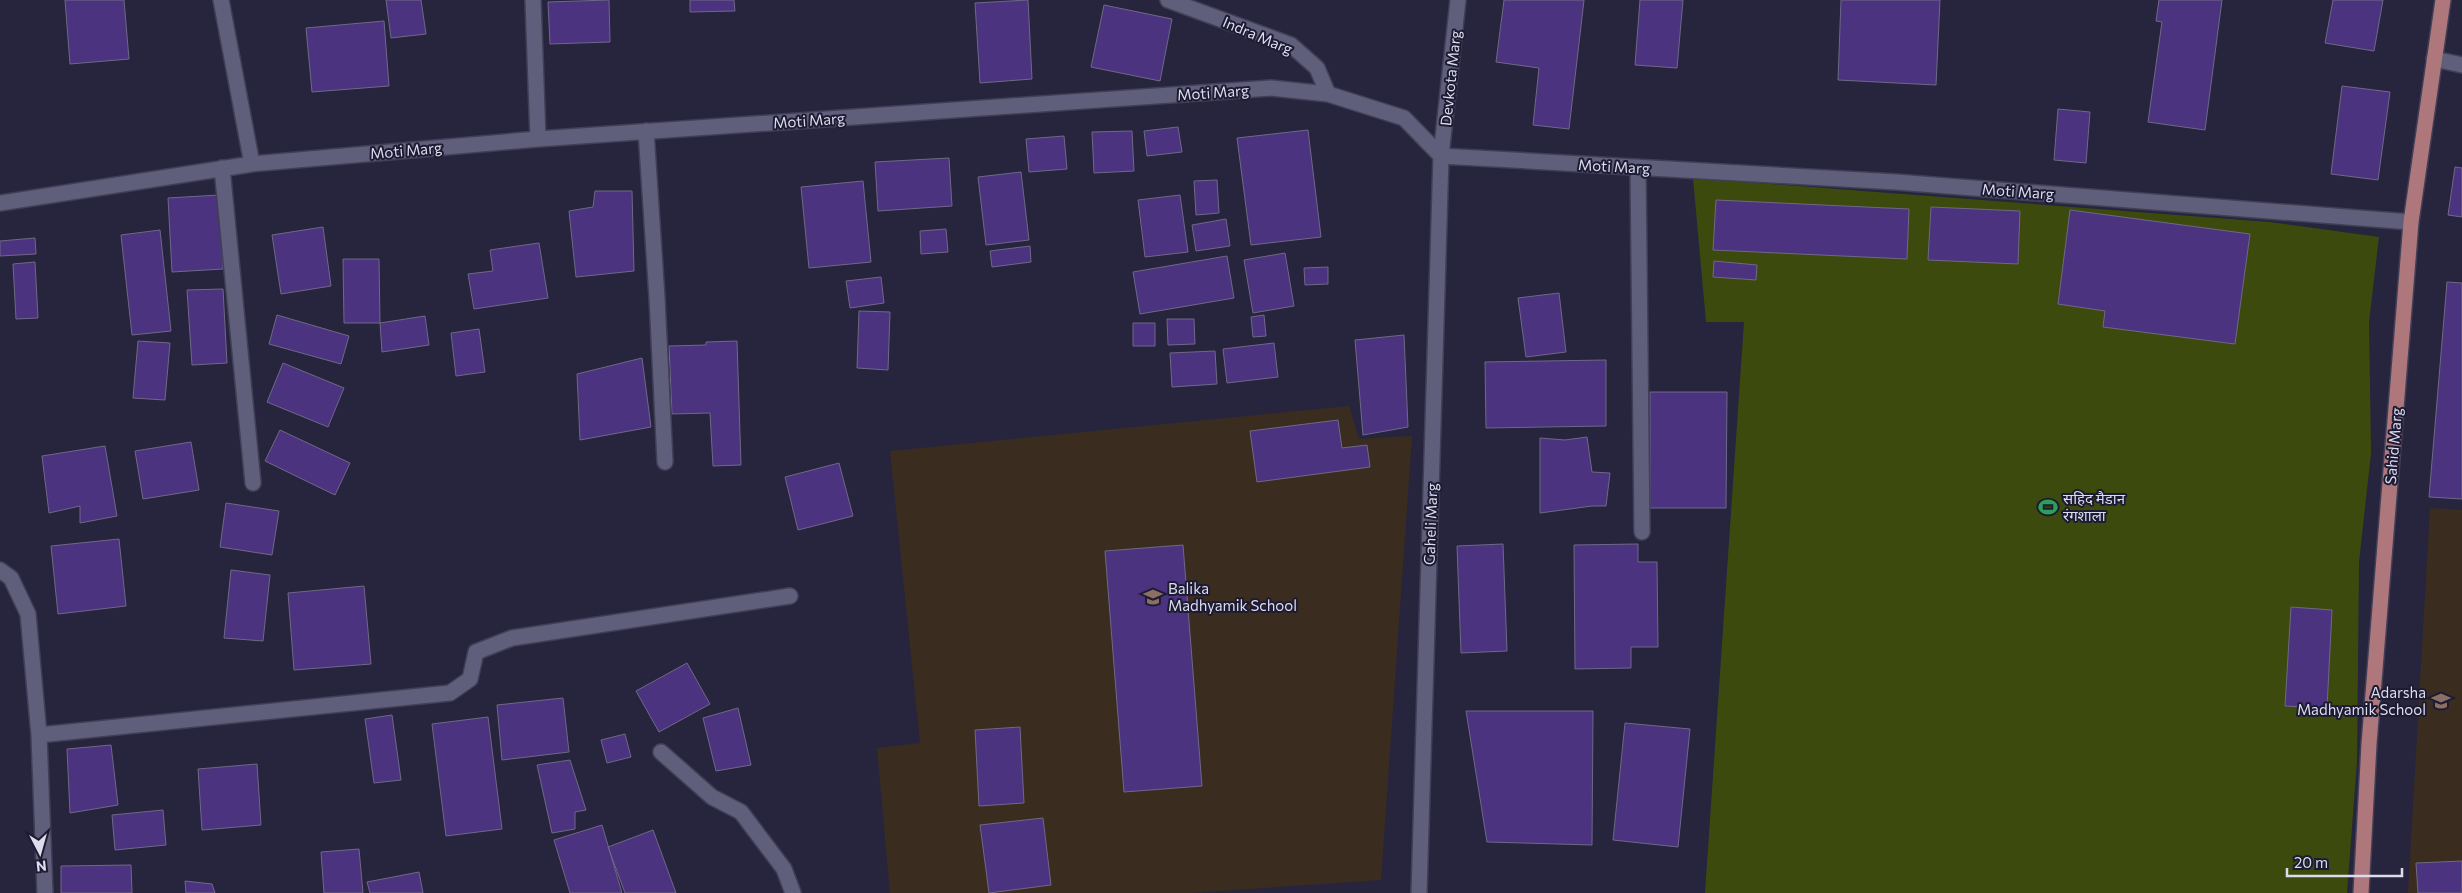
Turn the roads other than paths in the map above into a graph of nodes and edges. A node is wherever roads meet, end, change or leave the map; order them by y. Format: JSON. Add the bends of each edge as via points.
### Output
{"nodes":[{"id":1,"x":221,"y":0,"type":"edge"},
{"id":2,"x":533,"y":0,"type":"edge"},
{"id":3,"x":1168,"y":0,"type":"edge"},
{"id":4,"x":1458,"y":0,"type":"edge"},
{"id":5,"x":2443,"y":0,"type":"edge"},
{"id":6,"x":2434,"y":59,"type":"junction"},
{"id":7,"x":2462,"y":65,"type":"edge"},
{"id":8,"x":1328,"y":94,"type":"junction"},
{"id":9,"x":646,"y":131,"type":"junction"},
{"id":10,"x":538,"y":139,"type":"junction"},
{"id":11,"x":1441,"y":156,"type":"junction"},
{"id":12,"x":252,"y":164,"type":"junction"},
{"id":13,"x":1638,"y":167,"type":"junction"},
{"id":14,"x":222,"y":168,"type":"junction"},
{"id":15,"x":0,"y":203,"type":"edge"},
{"id":16,"x":2411,"y":222,"type":"junction"},
{"id":17,"x":665,"y":462,"type":"dead end"},
{"id":18,"x":253,"y":483,"type":"dead end"},
{"id":19,"x":1642,"y":532,"type":"dead end"},
{"id":20,"x":0,"y":570,"type":"edge"},
{"id":21,"x":790,"y":596,"type":"dead end"},
{"id":22,"x":39,"y":735,"type":"junction"},
{"id":23,"x":661,"y":752,"type":"dead end"},
{"id":24,"x":45,"y":893,"type":"edge"},
{"id":25,"x":793,"y":893,"type":"edge"},
{"id":26,"x":1419,"y":893,"type":"edge"},
{"id":27,"x":2361,"y":893,"type":"edge"}],
"edges":[{"from":1,"to":12,"type":"street"},
{"from":2,"to":10,"type":"street"},
{"from":3,"to":8,"type":"street","name":"Indra Marg","via":[[1291,46],[1317,68]]},
{"from":4,"to":11,"type":"street","name":"Devkota Marg"},
{"from":5,"to":6,"type":"main road","name":"Sahid Marg"},
{"from":6,"to":7,"type":"street"},
{"from":6,"to":16,"type":"main road","name":"Sahid Marg"},
{"from":8,"to":9,"type":"street","name":"Moti Marg","via":[[1271,88]]},
{"from":8,"to":11,"type":"street","name":"Moti Marg","via":[[1404,118]]},
{"from":9,"to":10,"type":"street","name":"Moti Marg"},
{"from":9,"to":17,"type":"street"},
{"from":10,"to":12,"type":"street","name":"Moti Marg"},
{"from":11,"to":13,"type":"street","name":"Moti Marg"},
{"from":11,"to":26,"type":"street","name":"Gaheli Marg"},
{"from":12,"to":14,"type":"street","name":"Moti Marg"},
{"from":13,"to":16,"type":"street","name":"Moti Marg","via":[[1896,182]]},
{"from":13,"to":19,"type":"street"},
{"from":14,"to":15,"type":"street","name":"Moti Marg"},
{"from":14,"to":18,"type":"street"},
{"from":16,"to":27,"type":"main road","name":"Sahid Marg","via":[[2369,744]]},
{"from":20,"to":22,"type":"street","via":[[11,578],[28,614]]},
{"from":21,"to":22,"type":"street","via":[[512,638],[476,652],[470,679],[450,693]]},
{"from":22,"to":24,"type":"street"},
{"from":23,"to":25,"type":"street","via":[[712,797],[741,812],[784,868]]}]}
